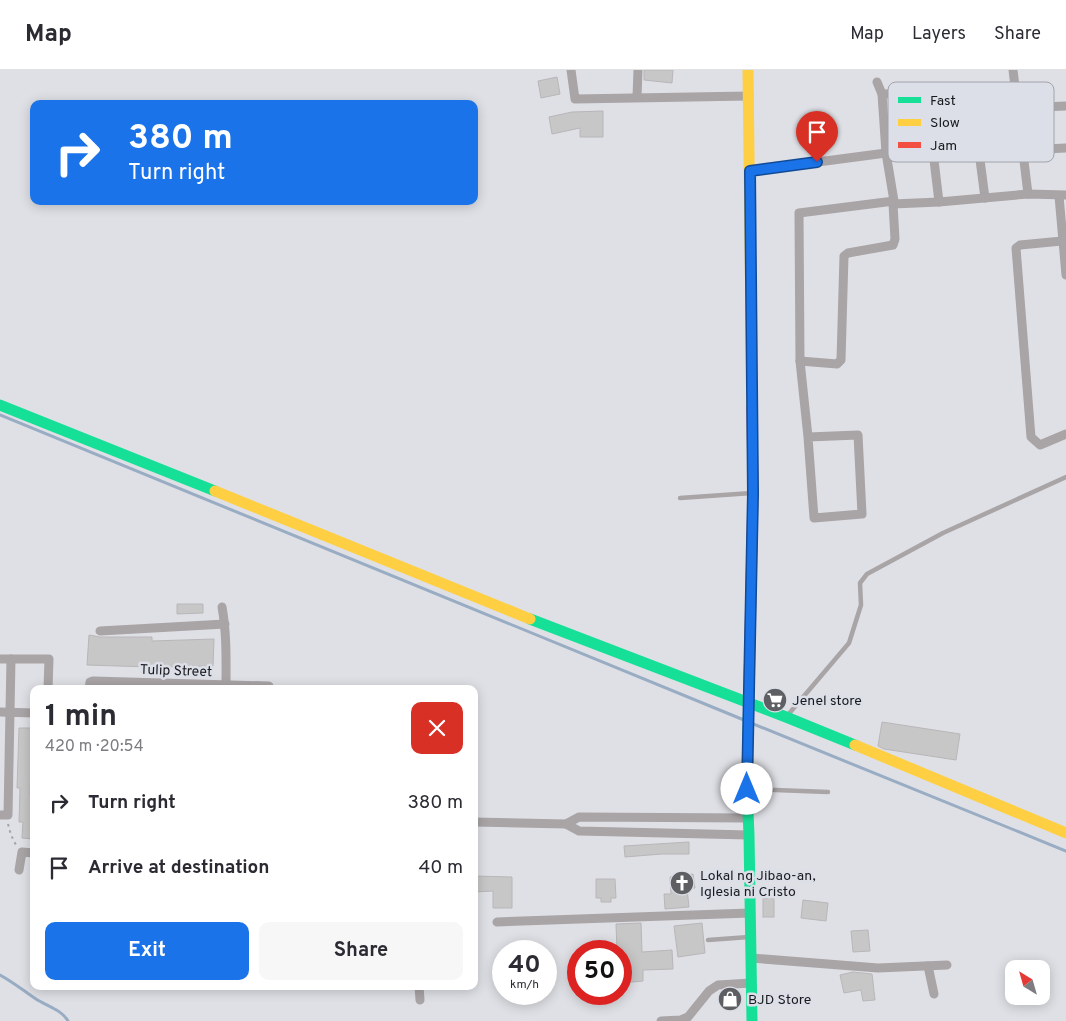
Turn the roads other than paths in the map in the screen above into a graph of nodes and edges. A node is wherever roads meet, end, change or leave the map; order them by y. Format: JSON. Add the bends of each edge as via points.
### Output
{"nodes":[{"id":1,"x":571,"y":70,"type":"edge"},
{"id":2,"x":638,"y":70,"type":"edge"},
{"id":3,"x":748,"y":70,"type":"edge"},
{"id":4,"x":877,"y":82,"type":"dead end"},
{"id":5,"x":882,"y":94,"type":"junction"},
{"id":6,"x":888,"y":94,"type":"edge"},
{"id":7,"x":749,"y":96,"type":"junction"},
{"id":8,"x":636,"y":97,"type":"junction"},
{"id":9,"x":886,"y":153,"type":"junction"},
{"id":10,"x":934,"y":162,"type":"edge"},
{"id":11,"x":981,"y":162,"type":"edge"},
{"id":12,"x":1024,"y":162,"type":"edge"},
{"id":13,"x":750,"y":171,"type":"junction"},
{"id":14,"x":1028,"y":194,"type":"junction"},
{"id":15,"x":1063,"y":196,"type":"edge"},
{"id":16,"x":985,"y":198,"type":"junction"},
{"id":17,"x":894,"y":202,"type":"junction"},
{"id":18,"x":939,"y":202,"type":"junction"},
{"id":19,"x":1062,"y":241,"type":"junction"},
{"id":20,"x":1066,"y":275,"type":"edge"},
{"id":21,"x":800,"y":361,"type":"junction"},
{"id":22,"x":0,"y":405,"type":"edge"},
{"id":23,"x":1066,"y":434,"type":"edge"},
{"id":24,"x":808,"y":437,"type":"junction"},
{"id":25,"x":1066,"y":477,"type":"edge"},
{"id":26,"x":753,"y":493,"type":"junction"},
{"id":27,"x":680,"y":498,"type":"dead end"},
{"id":28,"x":222,"y":607,"type":"dead end"},
{"id":29,"x":225,"y":624,"type":"junction"},
{"id":30,"x":100,"y":631,"type":"dead end"},
{"id":31,"x":0,"y":659,"type":"edge"},
{"id":32,"x":11,"y":659,"type":"junction"},
{"id":33,"x":48,"y":685,"type":"edge"},
{"id":34,"x":89,"y":685,"type":"edge"},
{"id":35,"x":182,"y":685,"type":"edge"},
{"id":36,"x":226,"y":685,"type":"edge"},
{"id":37,"x":749,"y":702,"type":"junction"},
{"id":38,"x":5,"y":712,"type":"edge"},
{"id":39,"x":30,"y":713,"type":"edge"},
{"id":40,"x":786,"y":717,"type":"junction"},
{"id":41,"x":747,"y":789,"type":"junction"},
{"id":42,"x":828,"y":792,"type":"dead end"},
{"id":43,"x":4,"y":815,"type":"edge"},
{"id":44,"x":748,"y":818,"type":"junction"},
{"id":45,"x":478,"y":822,"type":"edge"},
{"id":46,"x":566,"y":824,"type":"junction"},
{"id":47,"x":1066,"y":833,"type":"edge"},
{"id":48,"x":749,"y":835,"type":"junction"},
{"id":49,"x":30,"y":853,"type":"edge"},
{"id":50,"x":19,"y":870,"type":"dead end"},
{"id":51,"x":750,"y":912,"type":"junction"},
{"id":52,"x":497,"y":922,"type":"dead end"},
{"id":53,"x":750,"y":937,"type":"junction"},
{"id":54,"x":708,"y":940,"type":"dead end"},
{"id":55,"x":751,"y":958,"type":"junction"},
{"id":56,"x":947,"y":965,"type":"dead end"},
{"id":57,"x":928,"y":966,"type":"junction"},
{"id":58,"x":751,"y":983,"type":"junction"},
{"id":59,"x":419,"y":990,"type":"edge"},
{"id":60,"x":934,"y":994,"type":"dead end"},
{"id":61,"x":420,"y":1000,"type":"dead end"},
{"id":62,"x":662,"y":1021,"type":"edge"},
{"id":63,"x":752,"y":1021,"type":"edge"}],
"edges":[{"from":1,"to":8,"type":"street","via":[[575,98]]},
{"from":2,"to":8,"type":"street"},
{"from":3,"to":7,"type":"street"},
{"from":4,"to":5,"type":"street"},
{"from":5,"to":6,"type":"street"},
{"from":5,"to":9,"type":"street"},
{"from":7,"to":8,"type":"street"},
{"from":7,"to":13,"type":"street"},
{"from":9,"to":13,"type":"street"},
{"from":9,"to":17,"type":"street"},
{"from":10,"to":18,"type":"street"},
{"from":11,"to":16,"type":"street"},
{"from":12,"to":14,"type":"street"},
{"from":13,"to":26,"type":"street"},
{"from":14,"to":15,"type":"street"},
{"from":14,"to":16,"type":"street"},
{"from":15,"to":19,"type":"street"},
{"from":16,"to":18,"type":"street"},
{"from":17,"to":18,"type":"street"},
{"from":17,"to":21,"type":"street","via":[[893,246],[844,256],[841,360],[837,364]]},
{"from":17,"to":21,"type":"street","via":[[799,213]]},
{"from":19,"to":20,"type":"street"},
{"from":19,"to":23,"type":"street","via":[[1016,248],[1031,437],[1040,445]]},
{"from":21,"to":24,"type":"street"},
{"from":22,"to":37,"type":"street","via":[[534,621]]},
{"from":24,"to":24,"type":"street","via":[[814,518],[862,514],[858,435]]},
{"from":25,"to":40,"type":"lane","via":[[943,533],[867,574],[860,583],[861,605],[848,643]]},
{"from":26,"to":27,"type":"lane"},
{"from":26,"to":37,"type":"street"},
{"from":28,"to":29,"type":"street"},
{"from":29,"to":30,"type":"street"},
{"from":29,"to":36,"type":"street"},
{"from":31,"to":32,"type":"street"},
{"from":32,"to":33,"type":"street","via":[[49,659]]},
{"from":32,"to":38,"type":"street"},
{"from":34,"to":35,"type":"street","name":"Tulip Street","via":[[93,681]]},
{"from":37,"to":40,"type":"street"},
{"from":37,"to":41,"type":"street"},
{"from":38,"to":39,"type":"street"},
{"from":38,"to":43,"type":"street"},
{"from":40,"to":47,"type":"street"},
{"from":41,"to":42,"type":"lane"},
{"from":41,"to":44,"type":"street"},
{"from":44,"to":46,"type":"street","via":[[579,817]]},
{"from":44,"to":48,"type":"street"},
{"from":45,"to":46,"type":"street"},
{"from":46,"to":48,"type":"street","via":[[579,831]]},
{"from":48,"to":51,"type":"street"},
{"from":49,"to":50,"type":"street","via":[[22,852]]},
{"from":51,"to":52,"type":"street"},
{"from":51,"to":53,"type":"street"},
{"from":53,"to":54,"type":"lane"},
{"from":53,"to":55,"type":"street"},
{"from":55,"to":57,"type":"street","via":[[878,968]]},
{"from":55,"to":58,"type":"street"},
{"from":56,"to":57,"type":"street"},
{"from":57,"to":60,"type":"street"},
{"from":58,"to":62,"type":"street","via":[[718,986],[709,991],[688,1017]]},
{"from":58,"to":63,"type":"street"},
{"from":59,"to":61,"type":"street"}]}
